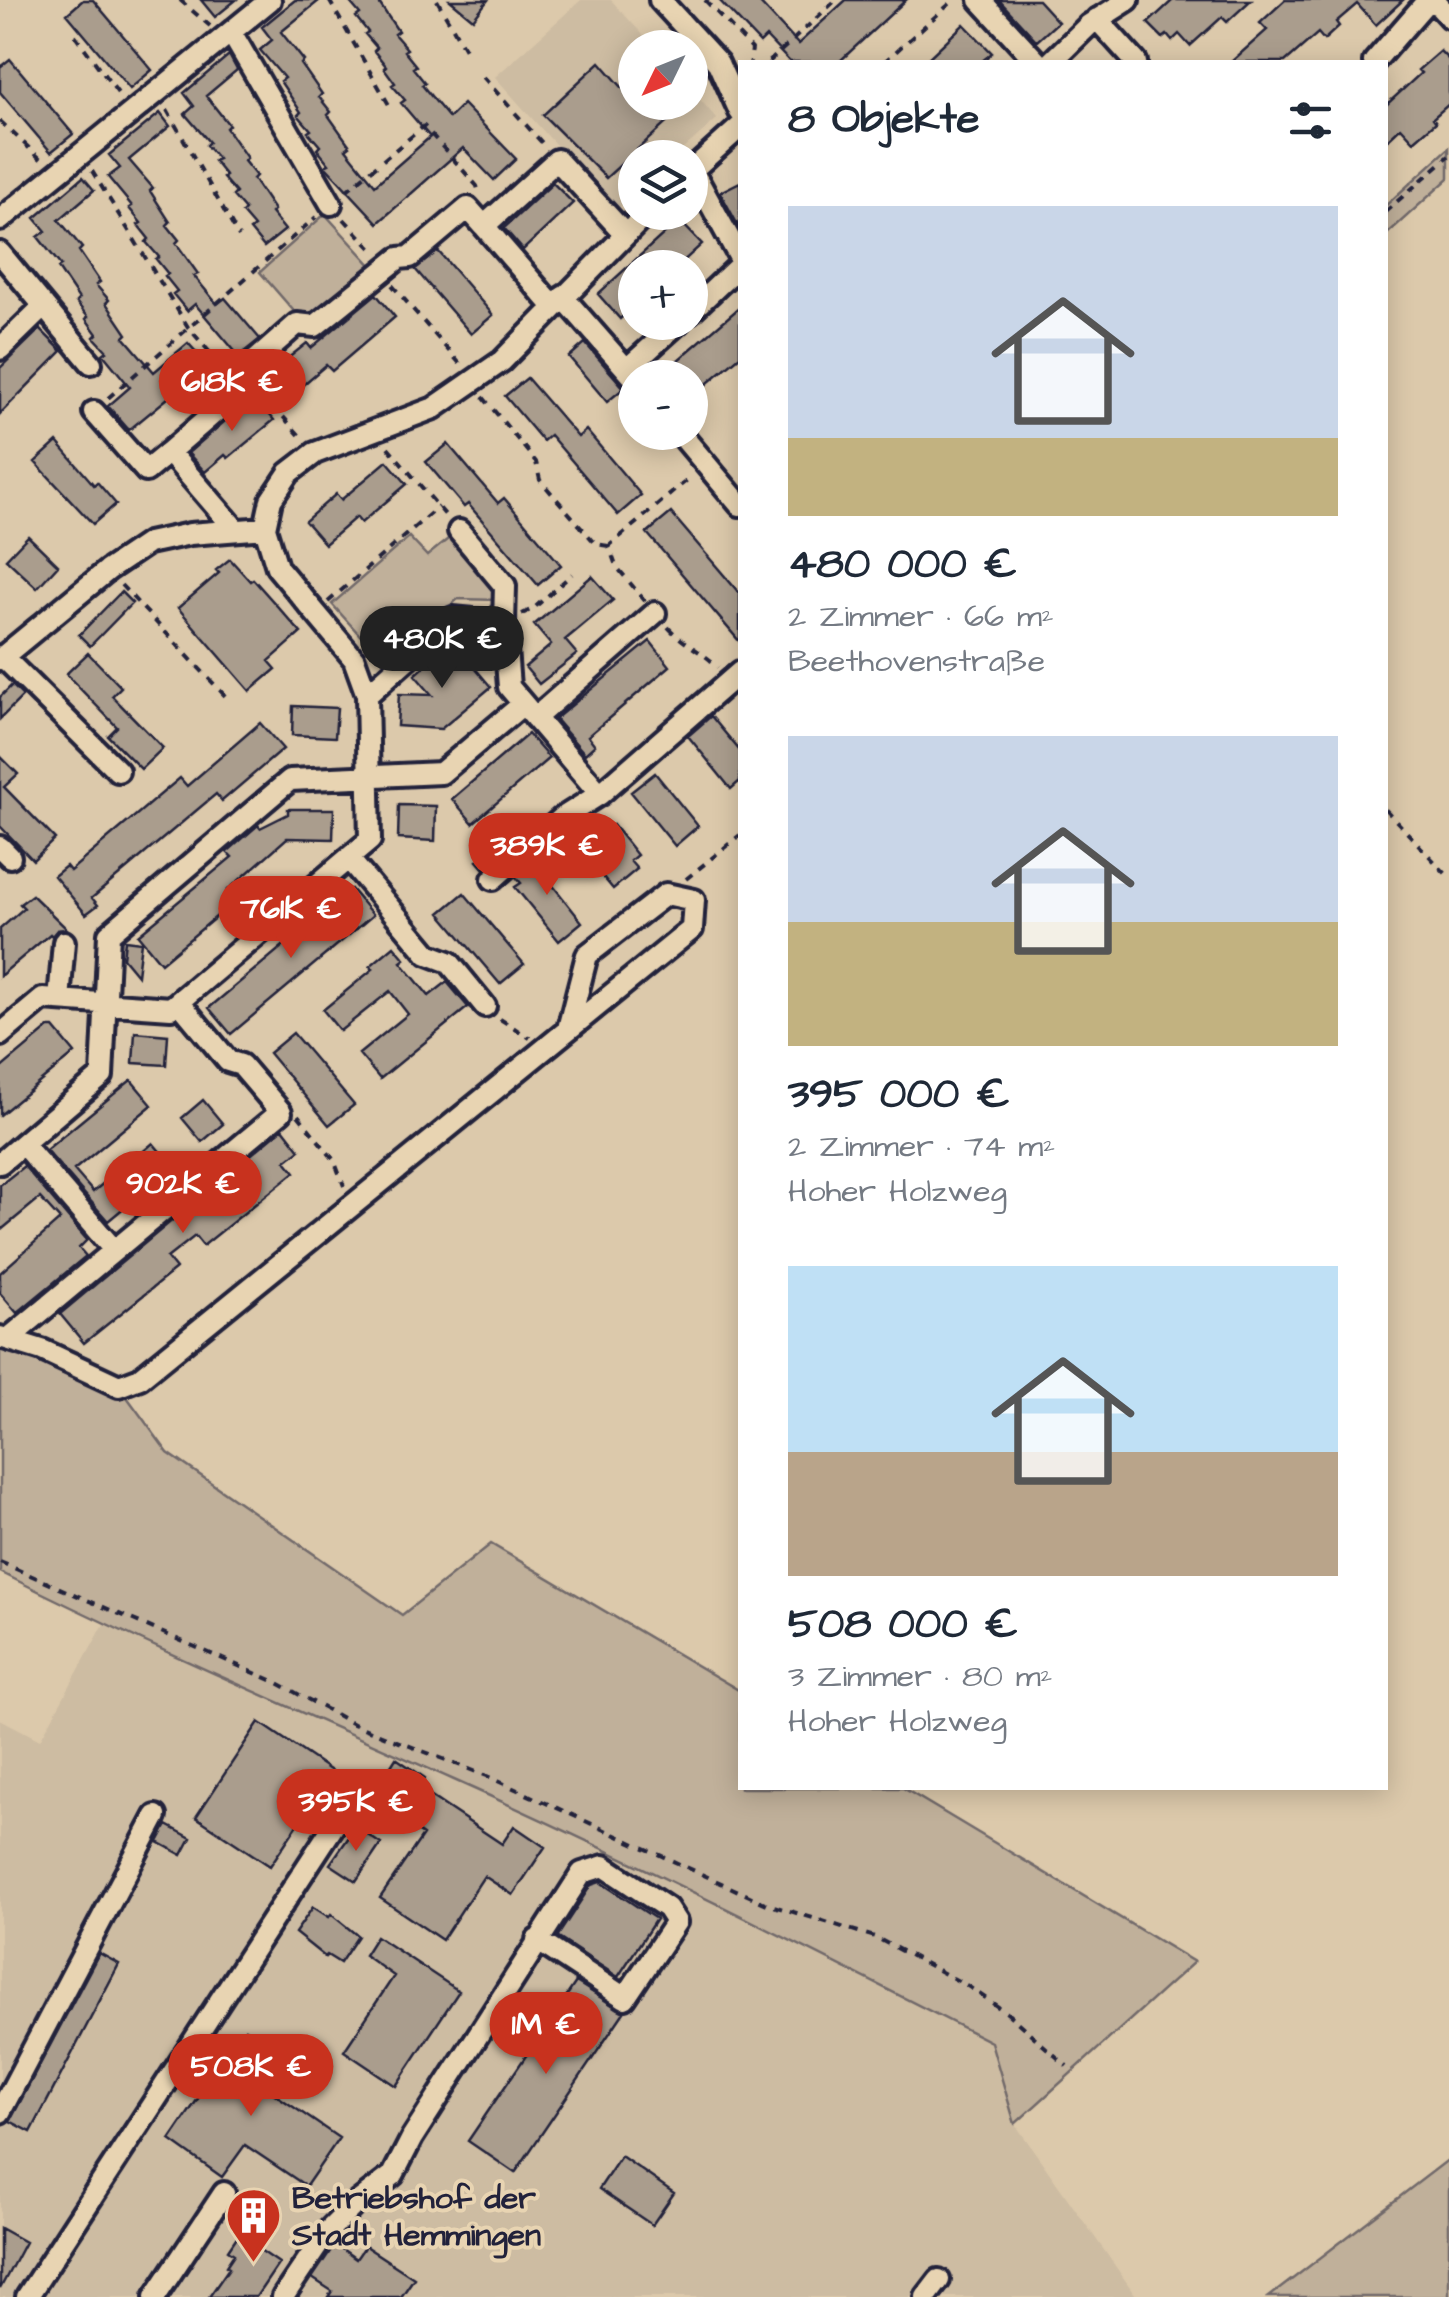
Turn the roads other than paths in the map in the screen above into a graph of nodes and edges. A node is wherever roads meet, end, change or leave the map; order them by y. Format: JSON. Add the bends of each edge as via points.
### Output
{"nodes":[{"id":1,"x":270,"y":0,"type":"edge"},
{"id":2,"x":660,"y":0,"type":"edge"},
{"id":3,"x":980,"y":0,"type":"edge"},
{"id":4,"x":1128,"y":0,"type":"edge"},
{"id":5,"x":1427,"y":0,"type":"edge"},
{"id":6,"x":1449,"y":18,"type":"edge"},
{"id":7,"x":1097,"y":20,"type":"junction"},
{"id":8,"x":232,"y":32,"type":"junction"},
{"id":9,"x":1034,"y":60,"type":"edge"},
{"id":10,"x":1053,"y":60,"type":"edge"},
{"id":11,"x":1134,"y":60,"type":"edge"},
{"id":12,"x":1376,"y":60,"type":"edge"},
{"id":13,"x":738,"y":108,"type":"edge"},
{"id":14,"x":738,"y":129,"type":"edge"},
{"id":15,"x":708,"y":156,"type":"edge"},
{"id":16,"x":331,"y":204,"type":"road end"},
{"id":17,"x":708,"y":207,"type":"edge"},
{"id":18,"x":0,"y":220,"type":"edge"},
{"id":19,"x":484,"y":226,"type":"junction"},
{"id":20,"x":629,"y":230,"type":"edge"},
{"id":21,"x":625,"y":234,"type":"junction"},
{"id":22,"x":0,"y":253,"type":"edge"},
{"id":23,"x":738,"y":270,"type":"edge"},
{"id":24,"x":708,"y":296,"type":"edge"},
{"id":25,"x":558,"y":302,"type":"junction"},
{"id":26,"x":44,"y":306,"type":"junction"},
{"id":27,"x":662,"y":340,"type":"edge"},
{"id":28,"x":0,"y":349,"type":"edge"},
{"id":29,"x":644,"y":360,"type":"edge"},
{"id":30,"x":618,"y":361,"type":"edge"},
{"id":31,"x":91,"y":363,"type":"dead end"},
{"id":32,"x":94,"y":412,"type":"road end"},
{"id":33,"x":694,"y":450,"type":"edge"},
{"id":34,"x":169,"y":452,"type":"junction"},
{"id":35,"x":738,"y":503,"type":"edge"},
{"id":36,"x":265,"y":528,"type":"junction"},
{"id":37,"x":236,"y":530,"type":"junction"},
{"id":38,"x":458,"y":531,"type":"road end"},
{"id":39,"x":655,"y":612,"type":"road end"},
{"id":40,"x":504,"y":623,"type":"junction"},
{"id":41,"x":2,"y":658,"type":"edge"},
{"id":42,"x":734,"y":677,"type":"edge"},
{"id":43,"x":367,"y":695,"type":"junction"},
{"id":44,"x":529,"y":711,"type":"junction"},
{"id":45,"x":118,"y":771,"type":"dead end"},
{"id":46,"x":367,"y":776,"type":"junction"},
{"id":47,"x":600,"y":794,"type":"junction"},
{"id":48,"x":349,"y":859,"type":"junction"},
{"id":49,"x":493,"y":878,"type":"dead end"},
{"id":50,"x":64,"y":942,"type":"dead end"},
{"id":51,"x":58,"y":1000,"type":"junction"},
{"id":52,"x":180,"y":1002,"type":"junction"},
{"id":53,"x":104,"y":1003,"type":"junction"},
{"id":54,"x":486,"y":1006,"type":"road end"},
{"id":55,"x":568,"y":1029,"type":"junction"},
{"id":56,"x":0,"y":1036,"type":"edge"},
{"id":57,"x":23,"y":1144,"type":"junction"},
{"id":58,"x":0,"y":1163,"type":"edge"},
{"id":59,"x":114,"y":1250,"type":"junction"},
{"id":60,"x":4,"y":1338,"type":"edge"},
{"id":61,"x":357,"y":1790,"type":"dead end"},
{"id":62,"x":156,"y":1816,"type":"dead end"},
{"id":63,"x":537,"y":1940,"type":"junction"},
{"id":64,"x":0,"y":2112,"type":"edge"},
{"id":65,"x":224,"y":2193,"type":"dead end"},
{"id":66,"x":27,"y":2297,"type":"edge"},
{"id":67,"x":155,"y":2297,"type":"edge"},
{"id":68,"x":282,"y":2297,"type":"edge"}],
"edges":[{"from":1,"to":8,"type":"street"},
{"from":2,"to":13,"type":"street","via":[[718,63]]},
{"from":3,"to":9,"type":"street"},
{"from":4,"to":7,"type":"street"},
{"from":5,"to":6,"type":"street"},
{"from":5,"to":12,"type":"street"},
{"from":7,"to":10,"type":"street"},
{"from":7,"to":11,"type":"street"},
{"from":8,"to":16,"type":"street"},
{"from":8,"to":18,"type":"street"},
{"from":14,"to":15,"type":"street"},
{"from":17,"to":23,"type":"street"},
{"from":19,"to":21,"type":"street","via":[[557,160]]},
{"from":19,"to":25,"type":"street"},
{"from":19,"to":34,"type":"street","via":[[468,208],[314,326],[296,324],[247,368],[243,388]]},
{"from":20,"to":21,"type":"street"},
{"from":21,"to":25,"type":"street"},
{"from":22,"to":26,"type":"street"},
{"from":23,"to":24,"type":"street"},
{"from":25,"to":30,"type":"street"},
{"from":25,"to":36,"type":"street","via":[[472,384],[434,408],[315,453],[288,473],[271,500]]},
{"from":26,"to":28,"type":"street"},
{"from":26,"to":31,"type":"street"},
{"from":27,"to":29,"type":"street"},
{"from":32,"to":34,"type":"street","via":[[146,471]]},
{"from":33,"to":35,"type":"street"},
{"from":34,"to":37,"type":"street"},
{"from":36,"to":37,"type":"street"},
{"from":36,"to":43,"type":"street","via":[[277,567],[354,658]]},
{"from":37,"to":41,"type":"street","via":[[148,543]]},
{"from":38,"to":40,"type":"street","via":[[505,586]]},
{"from":39,"to":44,"type":"street"},
{"from":40,"to":43,"type":"street","via":[[453,618]]},
{"from":40,"to":44,"type":"street","via":[[509,687]]},
{"from":41,"to":45,"type":"street"},
{"from":42,"to":47,"type":"street"},
{"from":43,"to":46,"type":"street"},
{"from":44,"to":46,"type":"street","via":[[441,773]]},
{"from":44,"to":47,"type":"street"},
{"from":46,"to":48,"type":"street","via":[[370,840]]},
{"from":46,"to":53,"type":"street","via":[[290,780],[108,934]]},
{"from":47,"to":49,"type":"street"},
{"from":48,"to":52,"type":"street"},
{"from":48,"to":54,"type":"street","via":[[428,954],[449,962]]},
{"from":50,"to":51,"type":"street"},
{"from":51,"to":53,"type":"street"},
{"from":51,"to":56,"type":"street","via":[[43,999]]},
{"from":52,"to":53,"type":"street","via":[[171,1008]]},
{"from":52,"to":59,"type":"street","via":[[281,1112]]},
{"from":53,"to":57,"type":"street","via":[[102,1076]]},
{"from":55,"to":55,"type":"street","via":[[692,930],[694,900],[666,894],[588,955]]},
{"from":55,"to":60,"type":"street","via":[[140,1378],[119,1386]]},
{"from":57,"to":58,"type":"street"},
{"from":57,"to":59,"type":"street"},
{"from":59,"to":60,"type":"street"},
{"from":61,"to":66,"type":"street"},
{"from":62,"to":64,"type":"street"},
{"from":63,"to":63,"type":"street","via":[[582,1872],[604,1866],[676,1922],[626,1998]]},
{"from":63,"to":68,"type":"street","via":[[393,2175],[326,2234]]},
{"from":65,"to":67,"type":"street"}]}
